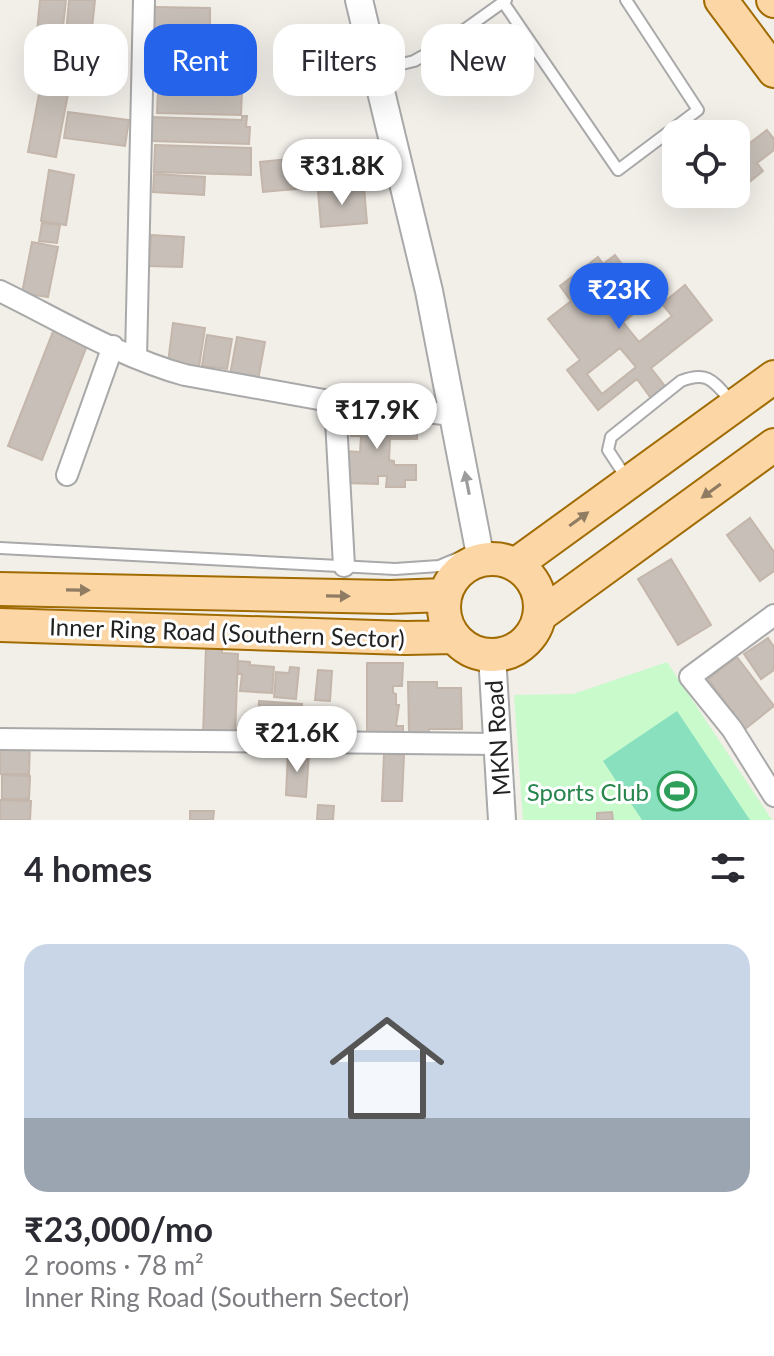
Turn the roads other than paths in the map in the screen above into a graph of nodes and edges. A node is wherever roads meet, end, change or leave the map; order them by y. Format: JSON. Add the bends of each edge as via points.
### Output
{"nodes":[{"id":1,"x":144,"y":0,"type":"edge"},
{"id":2,"x":359,"y":0,"type":"edge"},
{"id":3,"x":626,"y":0,"type":"edge"},
{"id":4,"x":721,"y":0,"type":"edge"},
{"id":5,"x":505,"y":1,"type":"edge"},
{"id":6,"x":366,"y":24,"type":"edge"},
{"id":7,"x":405,"y":63,"type":"edge"},
{"id":8,"x":774,"y":71,"type":"edge"},
{"id":9,"x":384,"y":96,"type":"edge"},
{"id":10,"x":0,"y":291,"type":"edge"},
{"id":11,"x":113,"y":346,"type":"junction"},
{"id":12,"x":136,"y":358,"type":"junction"},
{"id":13,"x":774,"y":377,"type":"edge"},
{"id":14,"x":335,"y":402,"type":"junction"},
{"id":15,"x":735,"y":406,"type":"junction"},
{"id":16,"x":453,"y":415,"type":"junction"},
{"id":17,"x":774,"y":445,"type":"edge"},
{"id":18,"x":67,"y":475,"type":"dead end"},
{"id":19,"x":629,"y":482,"type":"junction"},
{"id":20,"x":0,"y":548,"type":"edge"},
{"id":21,"x":480,"y":555,"type":"junction"},
{"id":22,"x":515,"y":565,"type":"junction"},
{"id":23,"x":344,"y":566,"type":"junction"},
{"id":24,"x":0,"y":589,"type":"edge"},
{"id":25,"x":445,"y":595,"type":"junction"},
{"id":26,"x":774,"y":615,"type":"edge"},
{"id":27,"x":539,"y":616,"type":"junction"},
{"id":28,"x":0,"y":625,"type":"edge"},
{"id":29,"x":454,"y":637,"type":"junction"},
{"id":30,"x":492,"y":655,"type":"junction"},
{"id":31,"x":0,"y":739,"type":"edge"},
{"id":32,"x":498,"y":744,"type":"junction"},
{"id":33,"x":774,"y":796,"type":"edge"},
{"id":34,"x":502,"y":820,"type":"edge"}],
"edges":[{"from":1,"to":12,"type":"street"},
{"from":2,"to":6,"type":"street"},
{"from":3,"to":5,"type":"lane","via":[[698,110],[618,170]]},
{"from":4,"to":8,"type":"main road"},
{"from":5,"to":7,"type":"lane","via":[[443,45]]},
{"from":9,"to":16,"type":"street"},
{"from":10,"to":11,"type":"street"},
{"from":11,"to":12,"type":"street"},
{"from":11,"to":18,"type":"street"},
{"from":12,"to":14,"type":"street","via":[[185,375]]},
{"from":13,"to":15,"type":"main road"},
{"from":14,"to":16,"type":"street"},
{"from":14,"to":23,"type":"street"},
{"from":15,"to":19,"type":"main road"},
{"from":15,"to":19,"type":"lane","via":[[713,380],[694,376],[681,381],[608,442]]},
{"from":21,"to":16,"type":"street","one_way":true},
{"from":17,"to":27,"type":"main road","one_way":true},
{"from":22,"to":19,"type":"main road","one_way":true},
{"from":20,"to":23,"type":"lane"},
{"from":21,"to":22,"type":"main road"},
{"from":21,"to":23,"type":"lane","via":[[439,566]]},
{"from":21,"to":25,"type":"main road","via":[[454,578]]},
{"from":22,"to":27,"type":"main road","via":[[531,578],[539,596]]},
{"from":24,"to":25,"type":"main road","name":"Inner Ring Road (Southern Sector)","one_way":true},
{"from":25,"to":29,"type":"main road","via":[[445,617]]},
{"from":26,"to":33,"type":"street","via":[[690,677],[732,729]]},
{"from":27,"to":30,"type":"main road","via":[[519,647]]},
{"from":28,"to":29,"type":"main road","name":"Inner Ring Road (Southern Sector)"},
{"from":29,"to":30,"type":"main road","name":"Inner Ring Road (Southern Sector)","via":[[470,650]]},
{"from":30,"to":32,"type":"street","name":"MKN Road"},
{"from":31,"to":32,"type":"street"},
{"from":32,"to":34,"type":"street","name":"MKN Road"}]}
